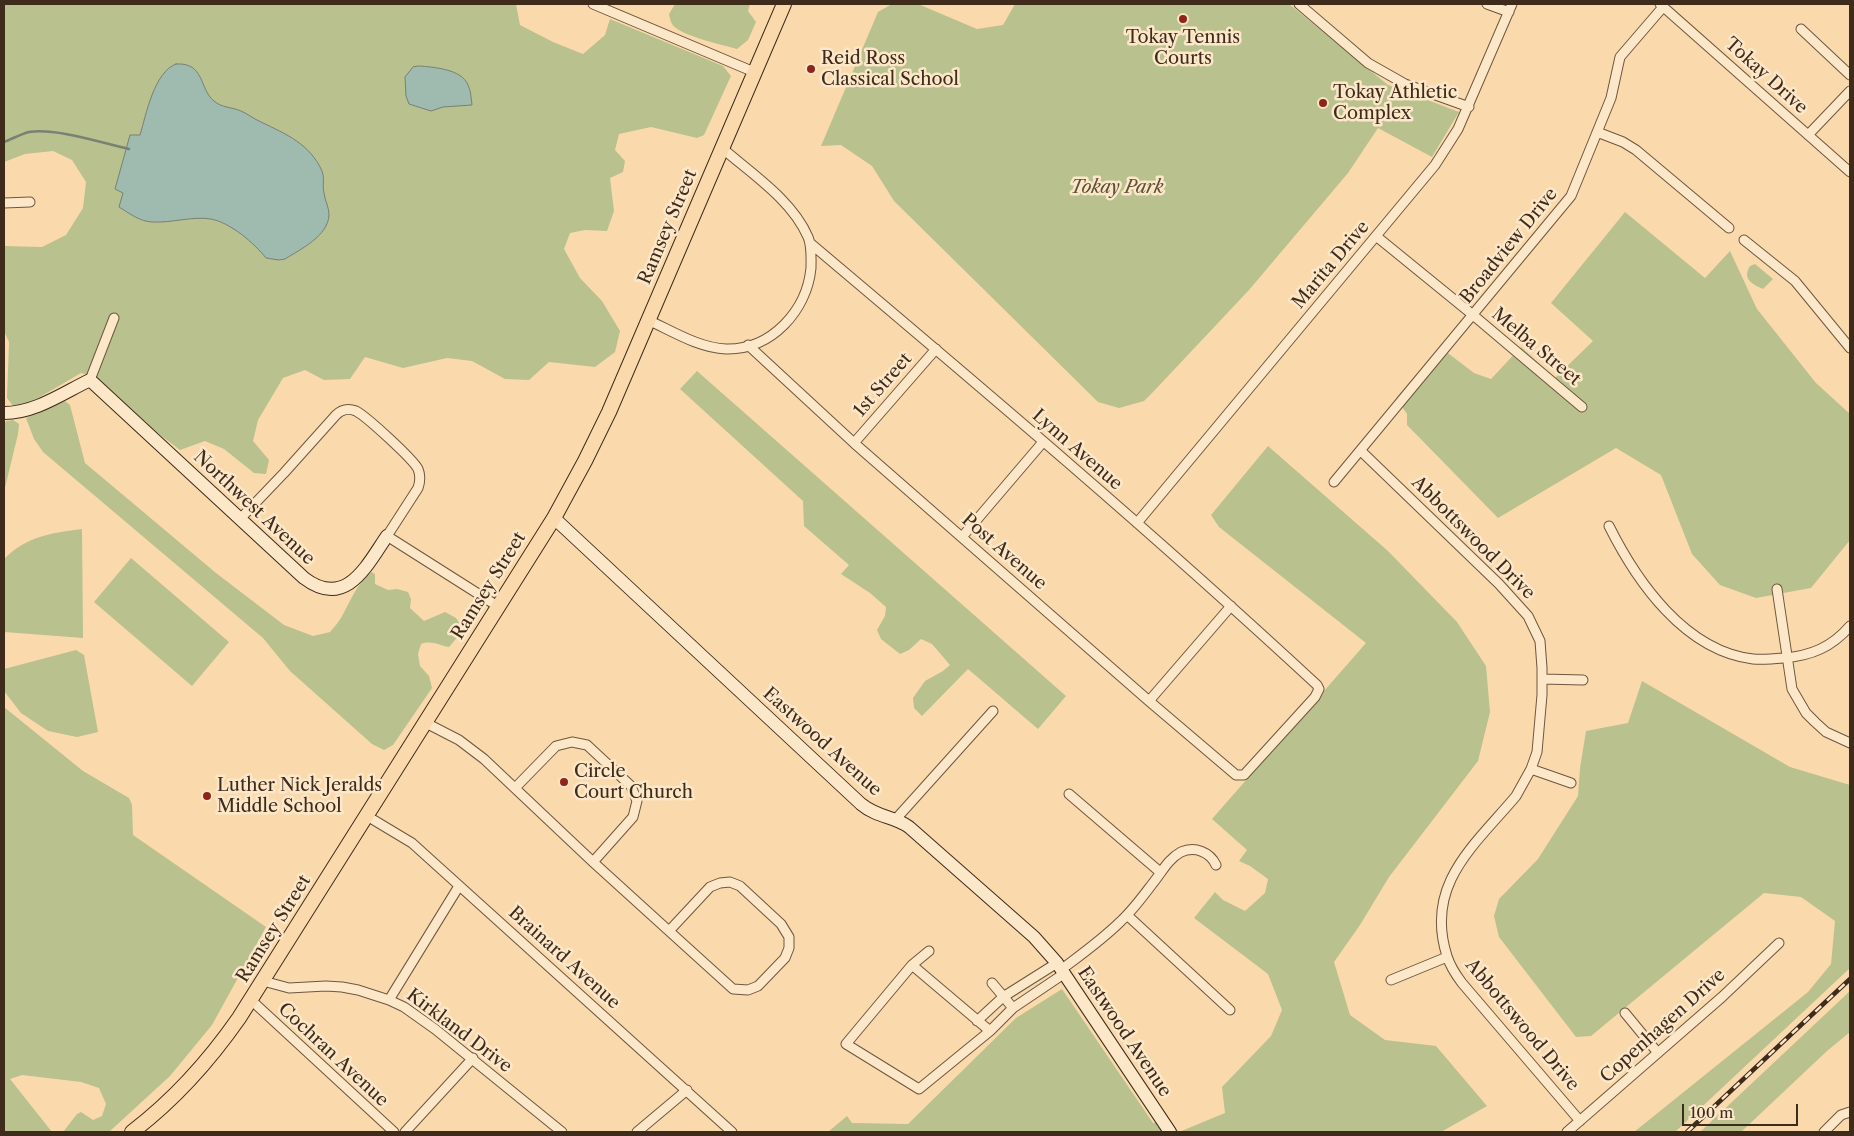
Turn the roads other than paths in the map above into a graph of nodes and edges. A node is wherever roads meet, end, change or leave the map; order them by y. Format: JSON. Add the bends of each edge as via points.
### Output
{"nodes":[{"id":1,"x":593,"y":4,"type":"edge"},
{"id":2,"x":784,"y":4,"type":"edge"},
{"id":3,"x":1299,"y":4,"type":"edge"},
{"id":4,"x":1487,"y":4,"type":"edge"},
{"id":5,"x":1662,"y":5,"type":"edge"},
{"id":6,"x":1510,"y":8,"type":"edge"},
{"id":7,"x":1801,"y":29,"type":"dead end"},
{"id":8,"x":754,"y":72,"type":"junction"},
{"id":9,"x":1850,"y":75,"type":"edge"},
{"id":10,"x":1850,"y":91,"type":"edge"},
{"id":11,"x":1468,"y":107,"type":"junction"},
{"id":12,"x":1597,"y":132,"type":"junction"},
{"id":13,"x":1808,"y":135,"type":"junction"},
{"id":14,"x":722,"y":148,"type":"junction"},
{"id":15,"x":1850,"y":172,"type":"edge"},
{"id":16,"x":30,"y":202,"type":"dead end"},
{"id":17,"x":4,"y":204,"type":"edge"},
{"id":18,"x":1729,"y":228,"type":"dead end"},
{"id":19,"x":1376,"y":236,"type":"junction"},
{"id":20,"x":1744,"y":240,"type":"dead end"},
{"id":21,"x":810,"y":244,"type":"junction"},
{"id":22,"x":1473,"y":315,"type":"junction"},
{"id":23,"x":114,"y":318,"type":"dead end"},
{"id":24,"x":648,"y":320,"type":"junction"},
{"id":25,"x":748,"y":345,"type":"junction"},
{"id":26,"x":1850,"y":348,"type":"edge"},
{"id":27,"x":936,"y":349,"type":"junction"},
{"id":28,"x":90,"y":380,"type":"junction"},
{"id":29,"x":1582,"y":407,"type":"dead end"},
{"id":30,"x":4,"y":413,"type":"edge"},
{"id":31,"x":854,"y":442,"type":"junction"},
{"id":32,"x":1043,"y":442,"type":"junction"},
{"id":33,"x":1360,"y":451,"type":"junction"},
{"id":34,"x":1334,"y":482,"type":"dead end"},
{"id":35,"x":554,"y":518,"type":"junction"},
{"id":36,"x":240,"y":519,"type":"junction"},
{"id":37,"x":1137,"y":523,"type":"junction"},
{"id":38,"x":1609,"y":526,"type":"dead end"},
{"id":39,"x":387,"y":536,"type":"junction"},
{"id":40,"x":962,"y":537,"type":"junction"},
{"id":41,"x":1777,"y":590,"type":"dead end"},
{"id":42,"x":1231,"y":606,"type":"junction"},
{"id":43,"x":499,"y":607,"type":"junction"},
{"id":44,"x":1850,"y":626,"type":"edge"},
{"id":45,"x":1787,"y":658,"type":"junction"},
{"id":46,"x":1542,"y":679,"type":"junction"},
{"id":47,"x":1583,"y":680,"type":"dead end"},
{"id":48,"x":1149,"y":701,"type":"junction"},
{"id":49,"x":993,"y":711,"type":"dead end"},
{"id":50,"x":426,"y":723,"type":"junction"},
{"id":51,"x":1850,"y":742,"type":"edge"},
{"id":52,"x":1531,"y":769,"type":"junction"},
{"id":53,"x":1242,"y":776,"type":"joint"},
{"id":54,"x":1571,"y":783,"type":"dead end"},
{"id":55,"x":515,"y":788,"type":"junction"},
{"id":56,"x":1070,"y":794,"type":"dead end"},
{"id":57,"x":367,"y":816,"type":"junction"},
{"id":58,"x":895,"y":820,"type":"junction"},
{"id":59,"x":592,"y":862,"type":"junction"},
{"id":60,"x":1216,"y":865,"type":"dead end"},
{"id":61,"x":1160,"y":872,"type":"junction"},
{"id":62,"x":459,"y":886,"type":"junction"},
{"id":63,"x":1127,"y":915,"type":"junction"},
{"id":64,"x":669,"y":931,"type":"junction"},
{"id":65,"x":1779,"y":943,"type":"dead end"},
{"id":66,"x":928,"y":951,"type":"dead end"},
{"id":67,"x":1447,"y":957,"type":"junction"},
{"id":68,"x":912,"y":965,"type":"junction"},
{"id":69,"x":1061,"y":969,"type":"junction"},
{"id":70,"x":1391,"y":980,"type":"dead end"},
{"id":71,"x":263,"y":981,"type":"junction"},
{"id":72,"x":992,"y":983,"type":"dead end"},
{"id":73,"x":1003,"y":997,"type":"junction"},
{"id":74,"x":251,"y":1000,"type":"junction"},
{"id":75,"x":389,"y":1000,"type":"junction"},
{"id":76,"x":1013,"y":1008,"type":"junction"},
{"id":77,"x":1230,"y":1010,"type":"dead end"},
{"id":78,"x":1624,"y":1013,"type":"dead end"},
{"id":79,"x":977,"y":1021,"type":"junction"},
{"id":80,"x":990,"y":1031,"type":"junction"},
{"id":81,"x":1658,"y":1053,"type":"junction"},
{"id":82,"x":473,"y":1058,"type":"junction"},
{"id":83,"x":687,"y":1090,"type":"junction"},
{"id":84,"x":1850,"y":1112,"type":"edge"},
{"id":85,"x":1580,"y":1120,"type":"junction"},
{"id":86,"x":132,"y":1132,"type":"edge"},
{"id":87,"x":394,"y":1132,"type":"edge"},
{"id":88,"x":405,"y":1132,"type":"edge"},
{"id":89,"x":562,"y":1132,"type":"edge"},
{"id":90,"x":637,"y":1132,"type":"edge"},
{"id":91,"x":732,"y":1132,"type":"edge"},
{"id":92,"x":1170,"y":1132,"type":"edge"},
{"id":93,"x":1567,"y":1132,"type":"edge"},
{"id":94,"x":1824,"y":1132,"type":"edge"}],
"edges":[{"from":1,"to":8,"type":"street"},
{"from":2,"to":8,"type":"main road","name":"Ramsey Street"},
{"from":3,"to":11,"type":"street","via":[[1374,67],[1405,84]]},
{"from":4,"to":6,"type":"street"},
{"from":5,"to":12,"type":"street","name":"Broadview Drive","via":[[1620,56],[1611,98]]},
{"from":5,"to":13,"type":"street","name":"Tokay Drive"},
{"from":6,"to":11,"type":"street","name":"Marita Drive"},
{"from":7,"to":9,"type":"street"},
{"from":8,"to":14,"type":"main road","name":"Ramsey Street"},
{"from":10,"to":13,"type":"street"},
{"from":11,"to":19,"type":"street","name":"Marita Drive","via":[[1439,159]]},
{"from":12,"to":18,"type":"street","via":[[1636,150]]},
{"from":12,"to":22,"type":"street","name":"Broadview Drive","via":[[1571,196]]},
{"from":13,"to":15,"type":"street","name":"Tokay Drive"},
{"from":14,"to":21,"type":"street","via":[[788,207]]},
{"from":14,"to":24,"type":"main road","name":"Ramsey Street"},
{"from":16,"to":17,"type":"street"},
{"from":19,"to":22,"type":"street","name":"Melba Street"},
{"from":19,"to":37,"type":"street","name":"Marita Drive"},
{"from":20,"to":26,"type":"street","via":[[1795,281]]},
{"from":21,"to":25,"type":"street","via":[[809,278],[798,308],[781,328]]},
{"from":21,"to":27,"type":"street","name":"Lynn Avenue"},
{"from":22,"to":29,"type":"street","name":"Melba Street"},
{"from":22,"to":33,"type":"street","name":"Broadview Drive"},
{"from":23,"to":28,"type":"street"},
{"from":24,"to":25,"type":"street","via":[[705,346],[726,349]]},
{"from":24,"to":35,"type":"main road","name":"Ramsey Street","via":[[601,428]]},
{"from":25,"to":31,"type":"street","name":"Post Avenue"},
{"from":27,"to":31,"type":"street","name":"1st Street"},
{"from":27,"to":32,"type":"street","name":"Lynn Avenue"},
{"from":28,"to":30,"type":"street","via":[[34,408]]},
{"from":28,"to":36,"type":"street","name":"Northwest Avenue"},
{"from":31,"to":40,"type":"street","name":"Post Avenue"},
{"from":32,"to":37,"type":"street","name":"Lynn Avenue"},
{"from":32,"to":40,"type":"street"},
{"from":33,"to":34,"type":"street","name":"Broadview Drive"},
{"from":33,"to":46,"type":"street","name":"Abbottswood Drive","via":[[1499,584],[1528,616],[1540,641]]},
{"from":35,"to":43,"type":"main road","name":"Ramsey Street"},
{"from":35,"to":58,"type":"street","name":"Eastwood Avenue","via":[[861,804],[880,816]]},
{"from":36,"to":39,"type":"street","name":"Northwest Avenue","via":[[304,578],[328,588],[344,586],[358,578]]},
{"from":36,"to":39,"type":"street","via":[[340,410],[351,409],[360,413],[404,453],[419,473],[418,488]]},
{"from":37,"to":42,"type":"street","name":"Lynn Avenue"},
{"from":38,"to":45,"type":"street","via":[[1649,592],[1685,627],[1724,652],[1740,657]]},
{"from":39,"to":43,"type":"street"},
{"from":40,"to":48,"type":"street","name":"Post Avenue"},
{"from":41,"to":45,"type":"street"},
{"from":42,"to":48,"type":"street"},
{"from":42,"to":53,"type":"street","name":"Lynn Avenue","via":[[1318,687],[1315,698]]},
{"from":43,"to":50,"type":"main road","name":"Ramsey Street"},
{"from":44,"to":45,"type":"street","via":[[1818,651]]},
{"from":45,"to":51,"type":"street","via":[[1792,689],[1806,713],[1826,732]]},
{"from":46,"to":47,"type":"street"},
{"from":46,"to":52,"type":"street","name":"Abbottswood Drive","via":[[1538,745]]},
{"from":48,"to":53,"type":"street","name":"Post Avenue","via":[[1232,773]]},
{"from":49,"to":58,"type":"street"},
{"from":50,"to":55,"type":"street","via":[[472,749]]},
{"from":50,"to":57,"type":"main road","name":"Ramsey Street"},
{"from":52,"to":54,"type":"street"},
{"from":52,"to":67,"type":"street","name":"Abbottswood Drive","via":[[1516,796],[1467,853],[1451,877],[1441,928]]},
{"from":55,"to":59,"type":"street"},
{"from":55,"to":59,"type":"street","via":[[556,746],[572,742],[587,745],[632,786],[637,801],[633,817]]},
{"from":56,"to":61,"type":"street"},
{"from":57,"to":62,"type":"street","name":"Brainard Avenue","via":[[412,843]]},
{"from":57,"to":71,"type":"main road","name":"Ramsey Street"},
{"from":58,"to":69,"type":"street","name":"Eastwood Avenue","via":[[909,827],[1034,937]]},
{"from":59,"to":64,"type":"street"},
{"from":60,"to":61,"type":"street","via":[[1206,853],[1192,849],[1177,855]]},
{"from":61,"to":63,"type":"street"},
{"from":62,"to":75,"type":"street"},
{"from":62,"to":83,"type":"street","name":"Brainard Avenue"},
{"from":63,"to":69,"type":"street","via":[[1102,939]]},
{"from":63,"to":77,"type":"street"},
{"from":64,"to":64,"type":"street","via":[[738,990],[758,986],[785,958],[789,948],[789,937],[782,924],[740,886],[730,882],[710,887]]},
{"from":65,"to":81,"type":"street","name":"Copenhagen Drive"},
{"from":66,"to":68,"type":"street"},
{"from":67,"to":70,"type":"street"},
{"from":67,"to":85,"type":"street","name":"Abbottswood Drive","via":[[1475,1000]]},
{"from":68,"to":79,"type":"street"},
{"from":68,"to":80,"type":"street","via":[[846,1044],[918,1089]]},
{"from":69,"to":73,"type":"street"},
{"from":69,"to":76,"type":"street"},
{"from":69,"to":92,"type":"street","name":"Eastwood Avenue"},
{"from":71,"to":74,"type":"main road","name":"Ramsey Street"},
{"from":71,"to":75,"type":"street","name":"Kirkland Drive","via":[[289,988],[342,987]]},
{"from":72,"to":73,"type":"street"},
{"from":73,"to":76,"type":"street"},
{"from":73,"to":79,"type":"street"},
{"from":74,"to":86,"type":"main road","name":"Ramsey Street","via":[[195,1074]]},
{"from":74,"to":87,"type":"street","name":"Cochran Avenue"},
{"from":75,"to":82,"type":"street","name":"Kirkland Drive","via":[[418,1016]]},
{"from":76,"to":80,"type":"street"},
{"from":78,"to":81,"type":"street"},
{"from":79,"to":80,"type":"street"},
{"from":81,"to":85,"type":"street","name":"Copenhagen Drive"},
{"from":82,"to":88,"type":"street"},
{"from":82,"to":89,"type":"street","name":"Kirkland Drive"},
{"from":83,"to":90,"type":"street"},
{"from":83,"to":91,"type":"street","name":"Brainard Avenue"},
{"from":84,"to":94,"type":"street"},
{"from":85,"to":93,"type":"street","name":"Copenhagen Drive"}]}
